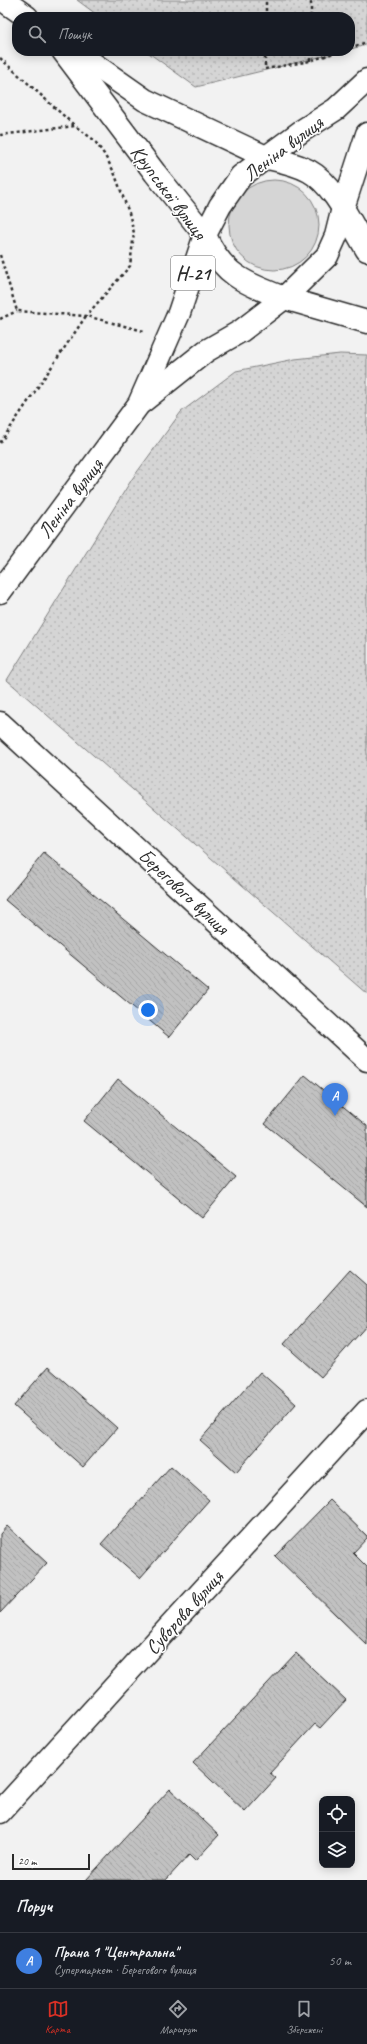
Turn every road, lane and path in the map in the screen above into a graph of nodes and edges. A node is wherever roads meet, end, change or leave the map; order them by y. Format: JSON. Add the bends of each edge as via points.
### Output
{"nodes":[{"id":1,"x":4,"y":0,"type":"edge"},
{"id":2,"x":266,"y":0,"type":"edge"},
{"id":3,"x":311,"y":0,"type":"edge"},
{"id":4,"x":20,"y":12,"type":"edge"},
{"id":5,"x":266,"y":12,"type":"edge"},
{"id":6,"x":311,"y":12,"type":"edge"},
{"id":7,"x":367,"y":42,"type":"edge"},
{"id":8,"x":355,"y":46,"type":"edge"},
{"id":9,"x":67,"y":56,"type":"edge"},
{"id":10,"x":81,"y":56,"type":"edge"},
{"id":11,"x":266,"y":56,"type":"edge"},
{"id":12,"x":310,"y":56,"type":"edge"},
{"id":13,"x":325,"y":56,"type":"edge"},
{"id":14,"x":0,"y":58,"type":"edge"},
{"id":15,"x":310,"y":61,"type":"junction"},
{"id":16,"x":367,"y":80,"type":"edge"},
{"id":17,"x":75,"y":126,"type":"junction"},
{"id":18,"x":367,"y":134,"type":"edge"},
{"id":19,"x":0,"y":135,"type":"edge"},
{"id":20,"x":268,"y":158,"type":"junction"},
{"id":21,"x":342,"y":208,"type":"junction"},
{"id":22,"x":205,"y":235,"type":"junction"},
{"id":23,"x":367,"y":250,"type":"edge"},
{"id":24,"x":0,"y":255,"type":"edge"},
{"id":25,"x":284,"y":298,"type":"junction"},
{"id":26,"x":18,"y":311,"type":"junction"},
{"id":27,"x":86,"y":316,"type":"junction"},
{"id":28,"x":0,"y":319,"type":"edge"},
{"id":29,"x":367,"y":322,"type":"edge"},
{"id":30,"x":139,"y":404,"type":"junction"},
{"id":31,"x":0,"y":443,"type":"edge"},
{"id":32,"x":0,"y":592,"type":"edge"},
{"id":33,"x":0,"y":722,"type":"edge"},
{"id":34,"x":367,"y":1060,"type":"edge"},
{"id":35,"x":367,"y":1411,"type":"edge"},
{"id":36,"x":0,"y":1812,"type":"edge"}],
"edges":[{"from":1,"to":4,"type":"street"},
{"from":2,"to":5,"type":"path"},
{"from":3,"to":6,"type":"path"},
{"from":7,"to":8,"type":"path"},
{"from":9,"to":22,"type":"street","name":"Крупської вулиця"},
{"from":10,"to":20,"type":"street","via":[[145,100]]},
{"from":11,"to":15,"type":"path","via":[[265,69]]},
{"from":12,"to":15,"type":"path"},
{"from":13,"to":15,"type":"path"},
{"from":14,"to":17,"type":"path"},
{"from":16,"to":20,"type":"street","name":"Леніна вулиця","number":"Н-21","via":[[336,109],[303,130]]},
{"from":17,"to":19,"type":"path"},
{"from":17,"to":27,"type":"path","via":[[94,140],[114,172],[134,233],[130,266]]},
{"from":18,"to":21,"type":"street","name":"Леніна вулиця","number":"Н-21"},
{"from":20,"to":21,"type":"street","via":[[288,162],[310,172],[328,188]]},
{"from":20,"to":22,"type":"street","name":"Леніна вулиця","number":"Н-21","via":[[241,176],[220,206]]},
{"from":21,"to":23,"type":"street"},
{"from":21,"to":25,"type":"street","name":"Леніна вулиця","number":"Н-21","via":[[336,236],[327,256]]},
{"from":22,"to":25,"type":"street","name":"Крупської вулиця","via":[[211,251],[239,279]]},
{"from":22,"to":30,"type":"street","name":"Леніна вулиця","number":"Н-21","via":[[179,313]]},
{"from":24,"to":26,"type":"path"},
{"from":25,"to":29,"type":"street","name":"Крупської вулиця"},
{"from":25,"to":30,"type":"street","name":"Леніна вулиця","number":"Н-21","via":[[241,331],[206,351]]},
{"from":26,"to":27,"type":"path"},
{"from":26,"to":28,"type":"path"},
{"from":27,"to":31,"type":"path"},
{"from":30,"to":32,"type":"street","name":"Леніна вулиця","number":"Н-21"},
{"from":33,"to":34,"type":"street","name":"Берегового вулиця"},
{"from":35,"to":36,"type":"street","name":"Суворова вулиця"}]}
